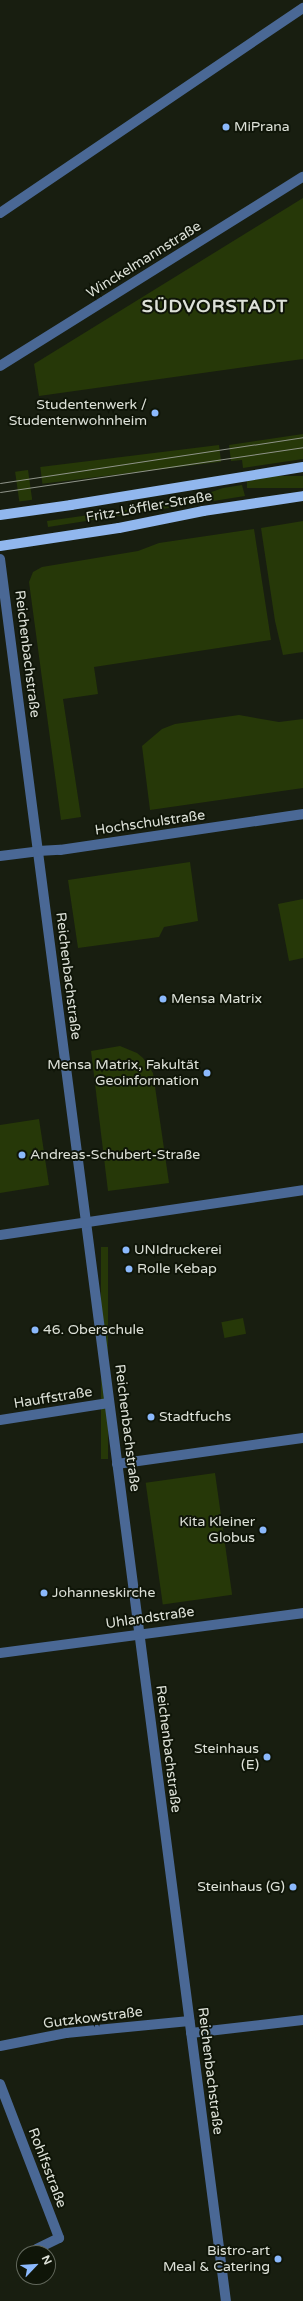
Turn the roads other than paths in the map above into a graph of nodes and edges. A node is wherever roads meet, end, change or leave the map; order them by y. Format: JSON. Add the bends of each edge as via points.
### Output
{"nodes":[{"id":1,"x":303,"y":8,"type":"edge"},
{"id":2,"x":303,"y":177,"type":"edge"},
{"id":3,"x":0,"y":213,"type":"edge"},
{"id":4,"x":0,"y":366,"type":"edge"},
{"id":5,"x":303,"y":468,"type":"edge"},
{"id":6,"x":303,"y":496,"type":"edge"},
{"id":7,"x":0,"y":514,"type":"edge"},
{"id":8,"x":0,"y":546,"type":"edge"},
{"id":9,"x":0,"y":559,"type":"edge"},
{"id":10,"x":303,"y":814,"type":"edge"},
{"id":11,"x":38,"y":850,"type":"junction"},
{"id":12,"x":0,"y":856,"type":"edge"},
{"id":13,"x":303,"y":1190,"type":"edge"},
{"id":14,"x":86,"y":1224,"type":"junction"},
{"id":15,"x":0,"y":1235,"type":"edge"},
{"id":16,"x":109,"y":1403,"type":"junction"},
{"id":17,"x":0,"y":1420,"type":"edge"},
{"id":18,"x":303,"y":1438,"type":"edge"},
{"id":19,"x":117,"y":1464,"type":"junction"},
{"id":20,"x":303,"y":1613,"type":"edge"},
{"id":21,"x":139,"y":1634,"type":"junction"},
{"id":22,"x":0,"y":1653,"type":"edge"},
{"id":23,"x":303,"y":2020,"type":"edge"},
{"id":24,"x":189,"y":2021,"type":"junction"},
{"id":25,"x":191,"y":2033,"type":"junction"},
{"id":26,"x":0,"y":2046,"type":"edge"},
{"id":27,"x":0,"y":2084,"type":"edge"},
{"id":28,"x":44,"y":2245,"type":"edge"},
{"id":29,"x":226,"y":2301,"type":"edge"}],
"edges":[{"from":1,"to":3,"type":"street"},
{"from":2,"to":4,"type":"street","name":"Winckelmannstraße"},
{"from":5,"to":7,"type":"main road","name":"Fritz-Löffler-Straße"},
{"from":6,"to":8,"type":"main road","name":"Fritz-Löffler-Straße"},
{"from":9,"to":11,"type":"street","name":"Reichenbachstraße"},
{"from":10,"to":11,"type":"street","name":"Hochschulstraße","via":[[60,850]]},
{"from":11,"to":12,"type":"street","name":"Hochschulstraße"},
{"from":11,"to":14,"type":"street","name":"Reichenbachstraße"},
{"from":13,"to":14,"type":"street"},
{"from":14,"to":15,"type":"street"},
{"from":14,"to":16,"type":"street","name":"Reichenbachstraße"},
{"from":16,"to":17,"type":"street","name":"Hauffstraße"},
{"from":16,"to":19,"type":"street","name":"Reichenbachstraße"},
{"from":18,"to":19,"type":"street"},
{"from":19,"to":21,"type":"street","name":"Reichenbachstraße"},
{"from":20,"to":21,"type":"street","name":"Uhlandstraße"},
{"from":21,"to":22,"type":"street","name":"Uhlandstraße"},
{"from":21,"to":24,"type":"street","name":"Reichenbachstraße"},
{"from":23,"to":25,"type":"street"},
{"from":24,"to":25,"type":"street","name":"Reichenbachstraße"},
{"from":24,"to":26,"type":"street","name":"Gutzkowstraße","via":[[66,2033]]},
{"from":25,"to":29,"type":"street","name":"Reichenbachstraße"},
{"from":27,"to":28,"type":"street","name":"Rohlfsstraße","via":[[59,2238]]}]}
